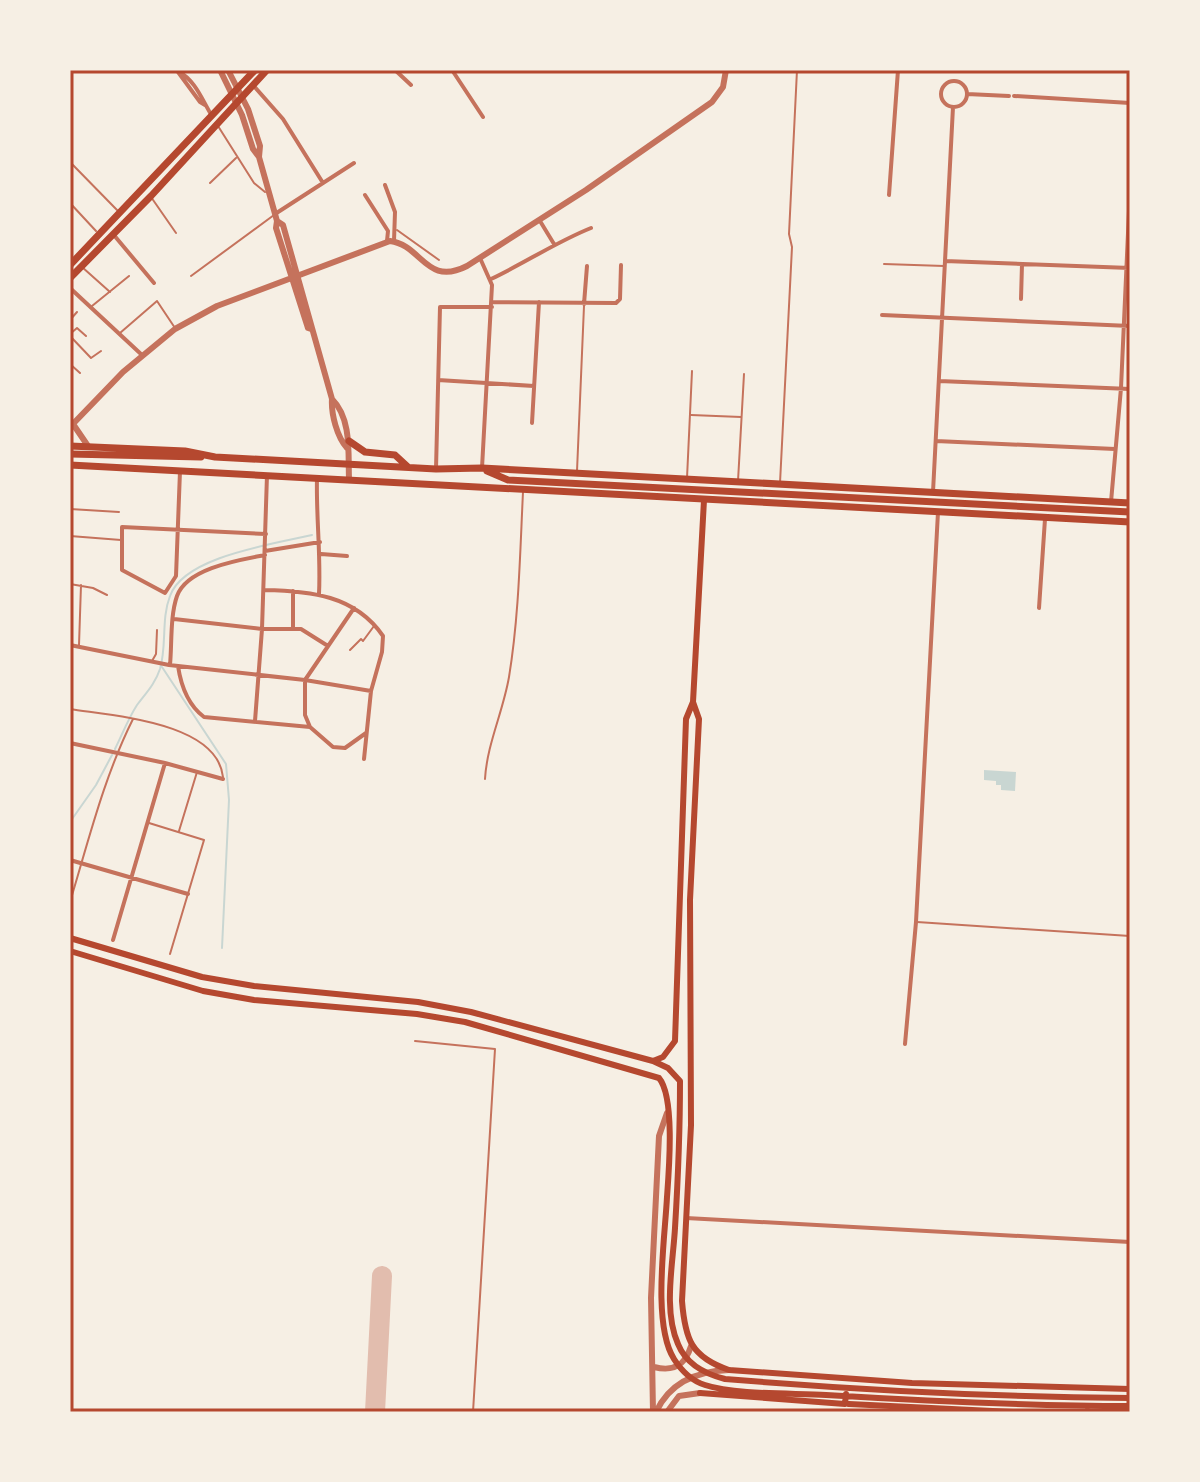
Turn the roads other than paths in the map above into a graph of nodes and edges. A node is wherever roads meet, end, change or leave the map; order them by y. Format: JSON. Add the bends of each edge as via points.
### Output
{"nodes":[{"id":1,"x":220,"y":70,"type":"edge"},
{"id":2,"x":228,"y":70,"type":"edge"},
{"id":3,"x":255,"y":70,"type":"edge"},
{"id":4,"x":267,"y":70,"type":"edge"},
{"id":5,"x":395,"y":70,"type":"edge"},
{"id":6,"x":452,"y":70,"type":"edge"},
{"id":7,"x":726,"y":70,"type":"edge"},
{"id":8,"x":797,"y":70,"type":"edge"},
{"id":9,"x":898,"y":70,"type":"edge"},
{"id":10,"x":178,"y":71,"type":"edge"},
{"id":11,"x":253,"y":85,"type":"junction"},
{"id":12,"x":411,"y":85,"type":"dead end"},
{"id":13,"x":967,"y":94,"type":"junction"},
{"id":14,"x":237,"y":96,"type":"junction"},
{"id":15,"x":1130,"y":103,"type":"edge"},
{"id":16,"x":953,"y":107,"type":"junction"},
{"id":17,"x":483,"y":117,"type":"dead end"},
{"id":18,"x":215,"y":121,"type":"junction"},
{"id":19,"x":237,"y":157,"type":"junction"},
{"id":20,"x":70,"y":162,"type":"edge"},
{"id":21,"x":354,"y":163,"type":"dead end"},
{"id":22,"x":210,"y":183,"type":"dead end"},
{"id":23,"x":323,"y":183,"type":"junction"},
{"id":24,"x":385,"y":185,"type":"dead end"},
{"id":25,"x":1130,"y":189,"type":"edge"},
{"id":26,"x":269,"y":194,"type":"junction"},
{"id":27,"x":365,"y":195,"type":"dead end"},
{"id":28,"x":889,"y":195,"type":"dead end"},
{"id":29,"x":151,"y":196,"type":"junction"},
{"id":30,"x":70,"y":203,"type":"edge"},
{"id":31,"x":1130,"y":212,"type":"edge"},
{"id":32,"x":121,"y":214,"type":"junction"},
{"id":33,"x":276,"y":218,"type":"junction"},
{"id":34,"x":540,"y":221,"type":"junction"},
{"id":35,"x":591,"y":228,"type":"dead end"},
{"id":36,"x":396,"y":229,"type":"junction"},
{"id":37,"x":176,"y":233,"type":"dead end"},
{"id":38,"x":113,"y":234,"type":"junction"},
{"id":39,"x":100,"y":235,"type":"junction"},
{"id":40,"x":391,"y":241,"type":"junction"},
{"id":41,"x":554,"y":244,"type":"junction"},
{"id":42,"x":480,"y":258,"type":"junction"},
{"id":43,"x":439,"y":260,"type":"dead end"},
{"id":44,"x":884,"y":264,"type":"dead end"},
{"id":45,"x":945,"y":264,"type":"junction"},
{"id":46,"x":1022,"y":264,"type":"junction"},
{"id":47,"x":70,"y":265,"type":"edge"},
{"id":48,"x":621,"y":265,"type":"dead end"},
{"id":49,"x":587,"y":266,"type":"dead end"},
{"id":50,"x":82,"y":267,"type":"junction"},
{"id":51,"x":1128,"y":268,"type":"edge"},
{"id":52,"x":294,"y":275,"type":"junction"},
{"id":53,"x":129,"y":276,"type":"dead end"},
{"id":54,"x":191,"y":276,"type":"dead end"},
{"id":55,"x":70,"y":278,"type":"edge"},
{"id":56,"x":491,"y":279,"type":"junction"},
{"id":57,"x":154,"y":283,"type":"dead end"},
{"id":58,"x":70,"y":288,"type":"edge"},
{"id":59,"x":110,"y":292,"type":"junction"},
{"id":60,"x":1021,"y":299,"type":"dead end"},
{"id":61,"x":539,"y":302,"type":"junction"},
{"id":62,"x":492,"y":304,"type":"junction"},
{"id":63,"x":584,"y":305,"type":"junction"},
{"id":64,"x":91,"y":307,"type":"junction"},
{"id":65,"x":77,"y":312,"type":"dead end"},
{"id":66,"x":882,"y":315,"type":"dead end"},
{"id":67,"x":942,"y":317,"type":"junction"},
{"id":68,"x":70,"y":320,"type":"edge"},
{"id":69,"x":1127,"y":326,"type":"edge"},
{"id":70,"x":175,"y":329,"type":"junction"},
{"id":71,"x":120,"y":333,"type":"junction"},
{"id":72,"x":70,"y":335,"type":"edge"},
{"id":73,"x":86,"y":336,"type":"dead end"},
{"id":74,"x":101,"y":351,"type":"dead end"},
{"id":75,"x":142,"y":355,"type":"junction"},
{"id":76,"x":70,"y":364,"type":"edge"},
{"id":77,"x":692,"y":371,"type":"dead end"},
{"id":78,"x":80,"y":373,"type":"dead end"},
{"id":79,"x":744,"y":374,"type":"dead end"},
{"id":80,"x":438,"y":380,"type":"junction"},
{"id":81,"x":939,"y":381,"type":"junction"},
{"id":82,"x":488,"y":384,"type":"junction"},
{"id":83,"x":534,"y":386,"type":"junction"},
{"id":84,"x":1121,"y":388,"type":"junction"},
{"id":85,"x":1130,"y":389,"type":"edge"},
{"id":86,"x":690,"y":415,"type":"junction"},
{"id":87,"x":742,"y":417,"type":"junction"},
{"id":88,"x":532,"y":423,"type":"dead end"},
{"id":89,"x":72,"y":425,"type":"edge"},
{"id":90,"x":936,"y":441,"type":"junction"},
{"id":91,"x":348,"y":444,"type":"junction"},
{"id":92,"x":70,"y":446,"type":"edge"},
{"id":93,"x":88,"y":446,"type":"junction"},
{"id":94,"x":1115,"y":449,"type":"junction"},
{"id":95,"x":70,"y":454,"type":"edge"},
{"id":96,"x":215,"y":457,"type":"junction"},
{"id":97,"x":348,"y":464,"type":"junction"},
{"id":98,"x":70,"y":465,"type":"edge"},
{"id":99,"x":408,"y":467,"type":"junction"},
{"id":100,"x":482,"y":468,"type":"junction"},
{"id":101,"x":436,"y":469,"type":"junction"},
{"id":102,"x":180,"y":471,"type":"junction"},
{"id":103,"x":577,"y":474,"type":"junction"},
{"id":104,"x":267,"y":475,"type":"junction"},
{"id":105,"x":317,"y":478,"type":"junction"},
{"id":106,"x":349,"y":479,"type":"junction"},
{"id":107,"x":687,"y":479,"type":"junction"},
{"id":108,"x":508,"y":480,"type":"junction"},
{"id":109,"x":706,"y":480,"type":"junction"},
{"id":110,"x":738,"y":482,"type":"junction"},
{"id":111,"x":780,"y":484,"type":"junction"},
{"id":112,"x":487,"y":489,"type":"junction"},
{"id":113,"x":705,"y":490,"type":"junction"},
{"id":114,"x":523,"y":491,"type":"junction"},
{"id":115,"x":933,"y":492,"type":"junction"},
{"id":116,"x":704,"y":500,"type":"junction"},
{"id":117,"x":1111,"y":502,"type":"junction"},
{"id":118,"x":1130,"y":503,"type":"edge"},
{"id":119,"x":70,"y":509,"type":"edge"},
{"id":120,"x":119,"y":512,"type":"dead end"},
{"id":121,"x":938,"y":512,"type":"junction"},
{"id":122,"x":1130,"y":512,"type":"edge"},
{"id":123,"x":1045,"y":517,"type":"junction"},
{"id":124,"x":1130,"y":522,"type":"edge"},
{"id":125,"x":178,"y":531,"type":"junction"},
{"id":126,"x":266,"y":534,"type":"junction"},
{"id":127,"x":70,"y":536,"type":"edge"},
{"id":128,"x":122,"y":540,"type":"junction"},
{"id":129,"x":320,"y":542,"type":"junction"},
{"id":130,"x":265,"y":553,"type":"junction"},
{"id":131,"x":321,"y":554,"type":"junction"},
{"id":132,"x":347,"y":556,"type":"dead end"},
{"id":133,"x":70,"y":584,"type":"edge"},
{"id":134,"x":81,"y":585,"type":"junction"},
{"id":135,"x":264,"y":590,"type":"junction"},
{"id":136,"x":293,"y":591,"type":"junction"},
{"id":137,"x":319,"y":594,"type":"junction"},
{"id":138,"x":107,"y":595,"type":"dead end"},
{"id":139,"x":354,"y":608,"type":"junction"},
{"id":140,"x":1039,"y":608,"type":"dead end"},
{"id":141,"x":174,"y":619,"type":"junction"},
{"id":142,"x":375,"y":625,"type":"junction"},
{"id":143,"x":262,"y":629,"type":"junction"},
{"id":144,"x":293,"y":629,"type":"junction"},
{"id":145,"x":157,"y":630,"type":"dead end"},
{"id":146,"x":70,"y":645,"type":"edge"},
{"id":147,"x":79,"y":646,"type":"junction"},
{"id":148,"x":328,"y":646,"type":"junction"},
{"id":149,"x":350,"y":650,"type":"dead end"},
{"id":150,"x":152,"y":662,"type":"junction"},
{"id":151,"x":170,"y":665,"type":"junction"},
{"id":152,"x":178,"y":666,"type":"junction"},
{"id":153,"x":257,"y":675,"type":"junction"},
{"id":154,"x":305,"y":680,"type":"junction"},
{"id":155,"x":371,"y":691,"type":"junction"},
{"id":156,"x":693,"y":702,"type":"junction"},
{"id":157,"x":70,"y":709,"type":"edge"},
{"id":158,"x":131,"y":718,"type":"junction"},
{"id":159,"x":255,"y":721,"type":"junction"},
{"id":160,"x":310,"y":727,"type":"junction"},
{"id":161,"x":366,"y":733,"type":"junction"},
{"id":162,"x":70,"y":743,"type":"edge"},
{"id":163,"x":116,"y":753,"type":"junction"},
{"id":164,"x":364,"y":759,"type":"dead end"},
{"id":165,"x":165,"y":763,"type":"junction"},
{"id":166,"x":197,"y":772,"type":"junction"},
{"id":167,"x":223,"y":779,"type":"joint"},
{"id":168,"x":485,"y":779,"type":"dead end"},
{"id":169,"x":683,"y":801,"type":"junction"},
{"id":170,"x":695,"y":801,"type":"junction"},
{"id":171,"x":148,"y":823,"type":"junction"},
{"id":172,"x":178,"y":832,"type":"junction"},
{"id":173,"x":70,"y":860,"type":"edge"},
{"id":174,"x":81,"y":863,"type":"junction"},
{"id":175,"x":131,"y":878,"type":"junction"},
{"id":176,"x":188,"y":894,"type":"junction"},
{"id":177,"x":70,"y":902,"type":"edge"},
{"id":178,"x":916,"y":922,"type":"junction"},
{"id":179,"x":1130,"y":936,"type":"edge"},
{"id":180,"x":70,"y":938,"type":"edge"},
{"id":181,"x":113,"y":940,"type":"dead end"},
{"id":182,"x":679,"y":947,"type":"junction"},
{"id":183,"x":690,"y":948,"type":"junction"},
{"id":184,"x":105,"y":950,"type":"junction"},
{"id":185,"x":70,"y":951,"type":"edge"},
{"id":186,"x":170,"y":954,"type":"dead end"},
{"id":187,"x":102,"y":961,"type":"junction"},
{"id":188,"x":415,"y":1041,"type":"dead end"},
{"id":189,"x":905,"y":1044,"type":"dead end"},
{"id":190,"x":653,"y":1061,"type":"junction"},
{"id":191,"x":680,"y":1094,"type":"junction"},
{"id":192,"x":667,"y":1113,"type":"junction"},
{"id":193,"x":691,"y":1125,"type":"junction"},
{"id":194,"x":686,"y":1218,"type":"junction"},
{"id":195,"x":1130,"y":1242,"type":"edge"},
{"id":196,"x":691,"y":1346,"type":"junction"},
{"id":197,"x":654,"y":1367,"type":"junction"},
{"id":198,"x":729,"y":1370,"type":"junction"},
{"id":199,"x":847,"y":1379,"type":"junction"},
{"id":200,"x":912,"y":1383,"type":"junction"},
{"id":201,"x":941,"y":1385,"type":"junction"},
{"id":202,"x":1096,"y":1388,"type":"junction"},
{"id":203,"x":1130,"y":1389,"type":"edge"},
{"id":204,"x":700,"y":1393,"type":"joint"},
{"id":205,"x":1130,"y":1398,"type":"edge"},
{"id":206,"x":847,"y":1404,"type":"junction"},
{"id":207,"x":1077,"y":1406,"type":"junction"},
{"id":208,"x":1130,"y":1406,"type":"edge"},
{"id":209,"x":911,"y":1410,"type":"edge"},
{"id":210,"x":921,"y":1410,"type":"edge"},
{"id":211,"x":931,"y":1410,"type":"edge"},
{"id":212,"x":951,"y":1411,"type":"edge"},
{"id":213,"x":473,"y":1412,"type":"edge"},
{"id":214,"x":654,"y":1412,"type":"edge"},
{"id":215,"x":667,"y":1412,"type":"edge"},
{"id":216,"x":1013,"y":1412,"type":"edge"},
{"id":217,"x":1092,"y":1412,"type":"edge"}],
"edges":[{"from":1,"to":14,"type":"street"},
{"from":2,"to":14,"type":"street"},
{"from":3,"to":14,"type":"main road"},
{"from":4,"to":11,"type":"main road"},
{"from":5,"to":12,"type":"street"},
{"from":6,"to":17,"type":"street"},
{"from":7,"to":34,"type":"street","via":[[723,87],[712,102]]},
{"from":8,"to":111,"type":"lane"},
{"from":9,"to":28,"type":"street"},
{"from":10,"to":18,"type":"street"},
{"from":11,"to":14,"type":"main road"},
{"from":11,"to":23,"type":"street","via":[[283,119]]},
{"from":13,"to":15,"type":"street"},
{"from":13,"to":16,"type":"street","via":[[964,103]]},
{"from":13,"to":16,"type":"street","via":[[958,82],[944,86],[942,98]]},
{"from":14,"to":18,"type":"main road"},
{"from":14,"to":26,"type":"street"},
{"from":16,"to":45,"type":"street"},
{"from":18,"to":19,"type":"lane"},
{"from":18,"to":29,"type":"main road"},
{"from":18,"to":32,"type":"main road"},
{"from":19,"to":22,"type":"lane"},
{"from":19,"to":26,"type":"lane","via":[[254,183]]},
{"from":20,"to":32,"type":"lane"},
{"from":21,"to":23,"type":"street"},
{"from":23,"to":33,"type":"street"},
{"from":24,"to":36,"type":"street"},
{"from":25,"to":31,"type":"street"},
{"from":26,"to":33,"type":"street"},
{"from":27,"to":40,"type":"street"},
{"from":29,"to":37,"type":"lane"},
{"from":29,"to":38,"type":"main road"},
{"from":30,"to":39,"type":"lane"},
{"from":31,"to":51,"type":"street"},
{"from":32,"to":39,"type":"main road"},
{"from":33,"to":52,"type":"street"},
{"from":33,"to":54,"type":"lane"},
{"from":34,"to":41,"type":"street"},
{"from":34,"to":42,"type":"street"},
{"from":35,"to":41,"type":"street"},
{"from":36,"to":40,"type":"street"},
{"from":36,"to":43,"type":"lane"},
{"from":38,"to":50,"type":"main road"},
{"from":38,"to":57,"type":"street"},
{"from":39,"to":47,"type":"main road"},
{"from":40,"to":42,"type":"street","via":[[440,272],[460,270]]},
{"from":40,"to":52,"type":"street"},
{"from":41,"to":56,"type":"street"},
{"from":42,"to":56,"type":"street"},
{"from":44,"to":45,"type":"lane"},
{"from":45,"to":46,"type":"street"},
{"from":45,"to":67,"type":"street"},
{"from":46,"to":51,"type":"street"},
{"from":46,"to":60,"type":"street"},
{"from":48,"to":63,"type":"street","via":[[620,299]]},
{"from":49,"to":63,"type":"street"},
{"from":50,"to":55,"type":"main road"},
{"from":50,"to":59,"type":"lane"},
{"from":51,"to":69,"type":"street"},
{"from":52,"to":70,"type":"street"},
{"from":52,"to":91,"type":"street"},
{"from":53,"to":59,"type":"lane"},
{"from":56,"to":62,"type":"street"},
{"from":58,"to":64,"type":"street"},
{"from":59,"to":64,"type":"lane"},
{"from":61,"to":62,"type":"street"},
{"from":61,"to":63,"type":"street"},
{"from":61,"to":83,"type":"street"},
{"from":62,"to":80,"type":"street","via":[[440,307]]},
{"from":62,"to":82,"type":"street"},
{"from":63,"to":103,"type":"lane"},
{"from":64,"to":71,"type":"street"},
{"from":65,"to":68,"type":"lane"},
{"from":66,"to":67,"type":"street"},
{"from":67,"to":69,"type":"street"},
{"from":67,"to":81,"type":"street"},
{"from":69,"to":84,"type":"street"},
{"from":70,"to":71,"type":"lane","via":[[157,301]]},
{"from":70,"to":75,"type":"street"},
{"from":71,"to":75,"type":"street"},
{"from":72,"to":73,"type":"lane","via":[[77,328]]},
{"from":72,"to":74,"type":"lane","via":[[91,358]]},
{"from":75,"to":89,"type":"street"},
{"from":76,"to":78,"type":"lane"},
{"from":77,"to":86,"type":"lane"},
{"from":79,"to":87,"type":"lane"},
{"from":80,"to":82,"type":"street"},
{"from":80,"to":101,"type":"street"},
{"from":81,"to":84,"type":"street"},
{"from":81,"to":90,"type":"street"},
{"from":82,"to":83,"type":"street"},
{"from":82,"to":100,"type":"street"},
{"from":83,"to":88,"type":"street"},
{"from":84,"to":85,"type":"street"},
{"from":84,"to":94,"type":"street"},
{"from":86,"to":87,"type":"lane"},
{"from":86,"to":107,"type":"lane"},
{"from":87,"to":110,"type":"lane"},
{"from":89,"to":93,"type":"street"},
{"from":90,"to":94,"type":"street"},
{"from":90,"to":115,"type":"street"},
{"from":91,"to":97,"type":"street"},
{"from":91,"to":99,"type":"main road","via":[[365,452],[393,454]]},
{"from":92,"to":93,"type":"main road"},
{"from":93,"to":96,"type":"main road"},
{"from":94,"to":117,"type":"street"},
{"from":95,"to":96,"type":"main road"},
{"from":96,"to":97,"type":"main road"},
{"from":97,"to":99,"type":"main road"},
{"from":97,"to":106,"type":"street"},
{"from":98,"to":102,"type":"main road"},
{"from":99,"to":101,"type":"main road"},
{"from":100,"to":101,"type":"main road"},
{"from":100,"to":103,"type":"main road"},
{"from":100,"to":108,"type":"main road"},
{"from":102,"to":104,"type":"main road"},
{"from":102,"to":125,"type":"street"},
{"from":103,"to":107,"type":"main road"},
{"from":104,"to":105,"type":"main road"},
{"from":104,"to":126,"type":"street"},
{"from":105,"to":106,"type":"main road"},
{"from":105,"to":129,"type":"street"},
{"from":106,"to":112,"type":"main road"},
{"from":107,"to":109,"type":"main road"},
{"from":108,"to":112,"type":"main road"},
{"from":108,"to":113,"type":"main road"},
{"from":109,"to":110,"type":"main road"},
{"from":109,"to":113,"type":"main road"},
{"from":110,"to":111,"type":"main road"},
{"from":111,"to":115,"type":"main road"},
{"from":112,"to":114,"type":"main road"},
{"from":113,"to":116,"type":"main road"},
{"from":113,"to":122,"type":"main road"},
{"from":114,"to":116,"type":"main road"},
{"from":114,"to":168,"type":"lane","via":[[513,645]]},
{"from":115,"to":117,"type":"main road"},
{"from":116,"to":121,"type":"main road"},
{"from":116,"to":156,"type":"main road"},
{"from":117,"to":118,"type":"main road"},
{"from":119,"to":120,"type":"lane"},
{"from":121,"to":123,"type":"main road"},
{"from":121,"to":178,"type":"street"},
{"from":123,"to":124,"type":"main road"},
{"from":123,"to":140,"type":"street"},
{"from":125,"to":126,"type":"street"},
{"from":125,"to":128,"type":"street","via":[[122,527]]},
{"from":125,"to":128,"type":"street","via":[[176,576],[165,593],[122,570]]},
{"from":126,"to":130,"type":"street"},
{"from":127,"to":128,"type":"lane"},
{"from":129,"to":130,"type":"street"},
{"from":129,"to":131,"type":"street"},
{"from":130,"to":135,"type":"street"},
{"from":130,"to":141,"type":"street","via":[[184,583]]},
{"from":131,"to":132,"type":"street"},
{"from":131,"to":137,"type":"street"},
{"from":133,"to":134,"type":"lane"},
{"from":134,"to":138,"type":"lane"},
{"from":134,"to":147,"type":"lane"},
{"from":135,"to":136,"type":"street"},
{"from":135,"to":143,"type":"street"},
{"from":136,"to":137,"type":"street"},
{"from":136,"to":144,"type":"street"},
{"from":137,"to":139,"type":"street"},
{"from":139,"to":142,"type":"street"},
{"from":139,"to":148,"type":"street"},
{"from":141,"to":143,"type":"street"},
{"from":141,"to":151,"type":"street"},
{"from":142,"to":149,"type":"lane"},
{"from":142,"to":155,"type":"street","via":[[384,645]]},
{"from":143,"to":144,"type":"street"},
{"from":143,"to":153,"type":"street"},
{"from":144,"to":148,"type":"street"},
{"from":145,"to":150,"type":"lane"},
{"from":146,"to":147,"type":"street"},
{"from":147,"to":150,"type":"street"},
{"from":148,"to":154,"type":"street"},
{"from":150,"to":151,"type":"street"},
{"from":151,"to":152,"type":"street"},
{"from":152,"to":153,"type":"street"},
{"from":152,"to":159,"type":"street","via":[[182,687],[200,715]]},
{"from":153,"to":154,"type":"street"},
{"from":153,"to":159,"type":"street"},
{"from":154,"to":155,"type":"street"},
{"from":154,"to":160,"type":"street"},
{"from":155,"to":161,"type":"street"},
{"from":156,"to":169,"type":"main road","via":[[686,719]]},
{"from":156,"to":170,"type":"main road","via":[[699,719]]},
{"from":157,"to":158,"type":"lane"},
{"from":158,"to":163,"type":"lane"},
{"from":158,"to":167,"type":"lane","via":[[201,741],[222,768]]},
{"from":159,"to":160,"type":"street"},
{"from":160,"to":161,"type":"street","via":[[339,748]]},
{"from":161,"to":164,"type":"street"},
{"from":162,"to":163,"type":"street"},
{"from":163,"to":165,"type":"street"},
{"from":163,"to":174,"type":"lane"},
{"from":165,"to":166,"type":"street"},
{"from":165,"to":171,"type":"street"},
{"from":166,"to":167,"type":"street"},
{"from":166,"to":172,"type":"lane"},
{"from":169,"to":170,"type":"main road"},
{"from":169,"to":182,"type":"main road"},
{"from":170,"to":183,"type":"main road"},
{"from":171,"to":172,"type":"lane"},
{"from":171,"to":175,"type":"street"},
{"from":172,"to":176,"type":"lane","via":[[204,840]]},
{"from":173,"to":174,"type":"street"},
{"from":174,"to":175,"type":"street"},
{"from":174,"to":177,"type":"lane"},
{"from":175,"to":176,"type":"street"},
{"from":175,"to":181,"type":"street"},
{"from":176,"to":186,"type":"lane"},
{"from":178,"to":179,"type":"lane"},
{"from":178,"to":189,"type":"street"},
{"from":180,"to":184,"type":"main road"},
{"from":182,"to":183,"type":"main road"},
{"from":182,"to":190,"type":"main road","via":[[675,1041]]},
{"from":183,"to":193,"type":"main road"},
{"from":184,"to":187,"type":"main road"},
{"from":184,"to":190,"type":"main road","via":[[254,986],[471,1012]]},
{"from":185,"to":187,"type":"main road"},
{"from":187,"to":192,"type":"main road","via":[[254,1000],[465,1022],[659,1078],[667,1091]]},
{"from":188,"to":213,"type":"lane","via":[[495,1049]]},
{"from":190,"to":191,"type":"main road","via":[[675,1074]]},
{"from":191,"to":193,"type":"main road"},
{"from":191,"to":205,"type":"main road","via":[[671,1316],[688,1361],[725,1379]]},
{"from":192,"to":197,"type":"street","via":[[659,1136],[651,1298]]},
{"from":192,"to":207,"type":"main road","via":[[662,1318],[668,1348],[687,1376],[723,1389]]},
{"from":193,"to":194,"type":"main road"},
{"from":194,"to":195,"type":"street"},
{"from":194,"to":196,"type":"main road","via":[[682,1301]]},
{"from":196,"to":197,"type":"street","via":[[676,1367]]},
{"from":196,"to":198,"type":"main road"},
{"from":197,"to":214,"type":"street"},
{"from":198,"to":199,"type":"main road"},
{"from":198,"to":214,"type":"street","via":[[678,1384]]},
{"from":199,"to":200,"type":"main road"},
{"from":199,"to":206,"type":"main road"},
{"from":200,"to":201,"type":"main road"},
{"from":200,"to":209,"type":"main road"},
{"from":201,"to":202,"type":"main road"},
{"from":201,"to":212,"type":"main road"},
{"from":202,"to":203,"type":"main road"},
{"from":202,"to":217,"type":"main road"},
{"from":204,"to":206,"type":"main road"},
{"from":204,"to":215,"type":"street","via":[[679,1396]]},
{"from":206,"to":209,"type":"main road"},
{"from":207,"to":208,"type":"main road"},
{"from":207,"to":217,"type":"lane"},
{"from":209,"to":210,"type":"main road"},
{"from":210,"to":211,"type":"main road"},
{"from":211,"to":212,"type":"main road"},
{"from":212,"to":216,"type":"main road"}]}
